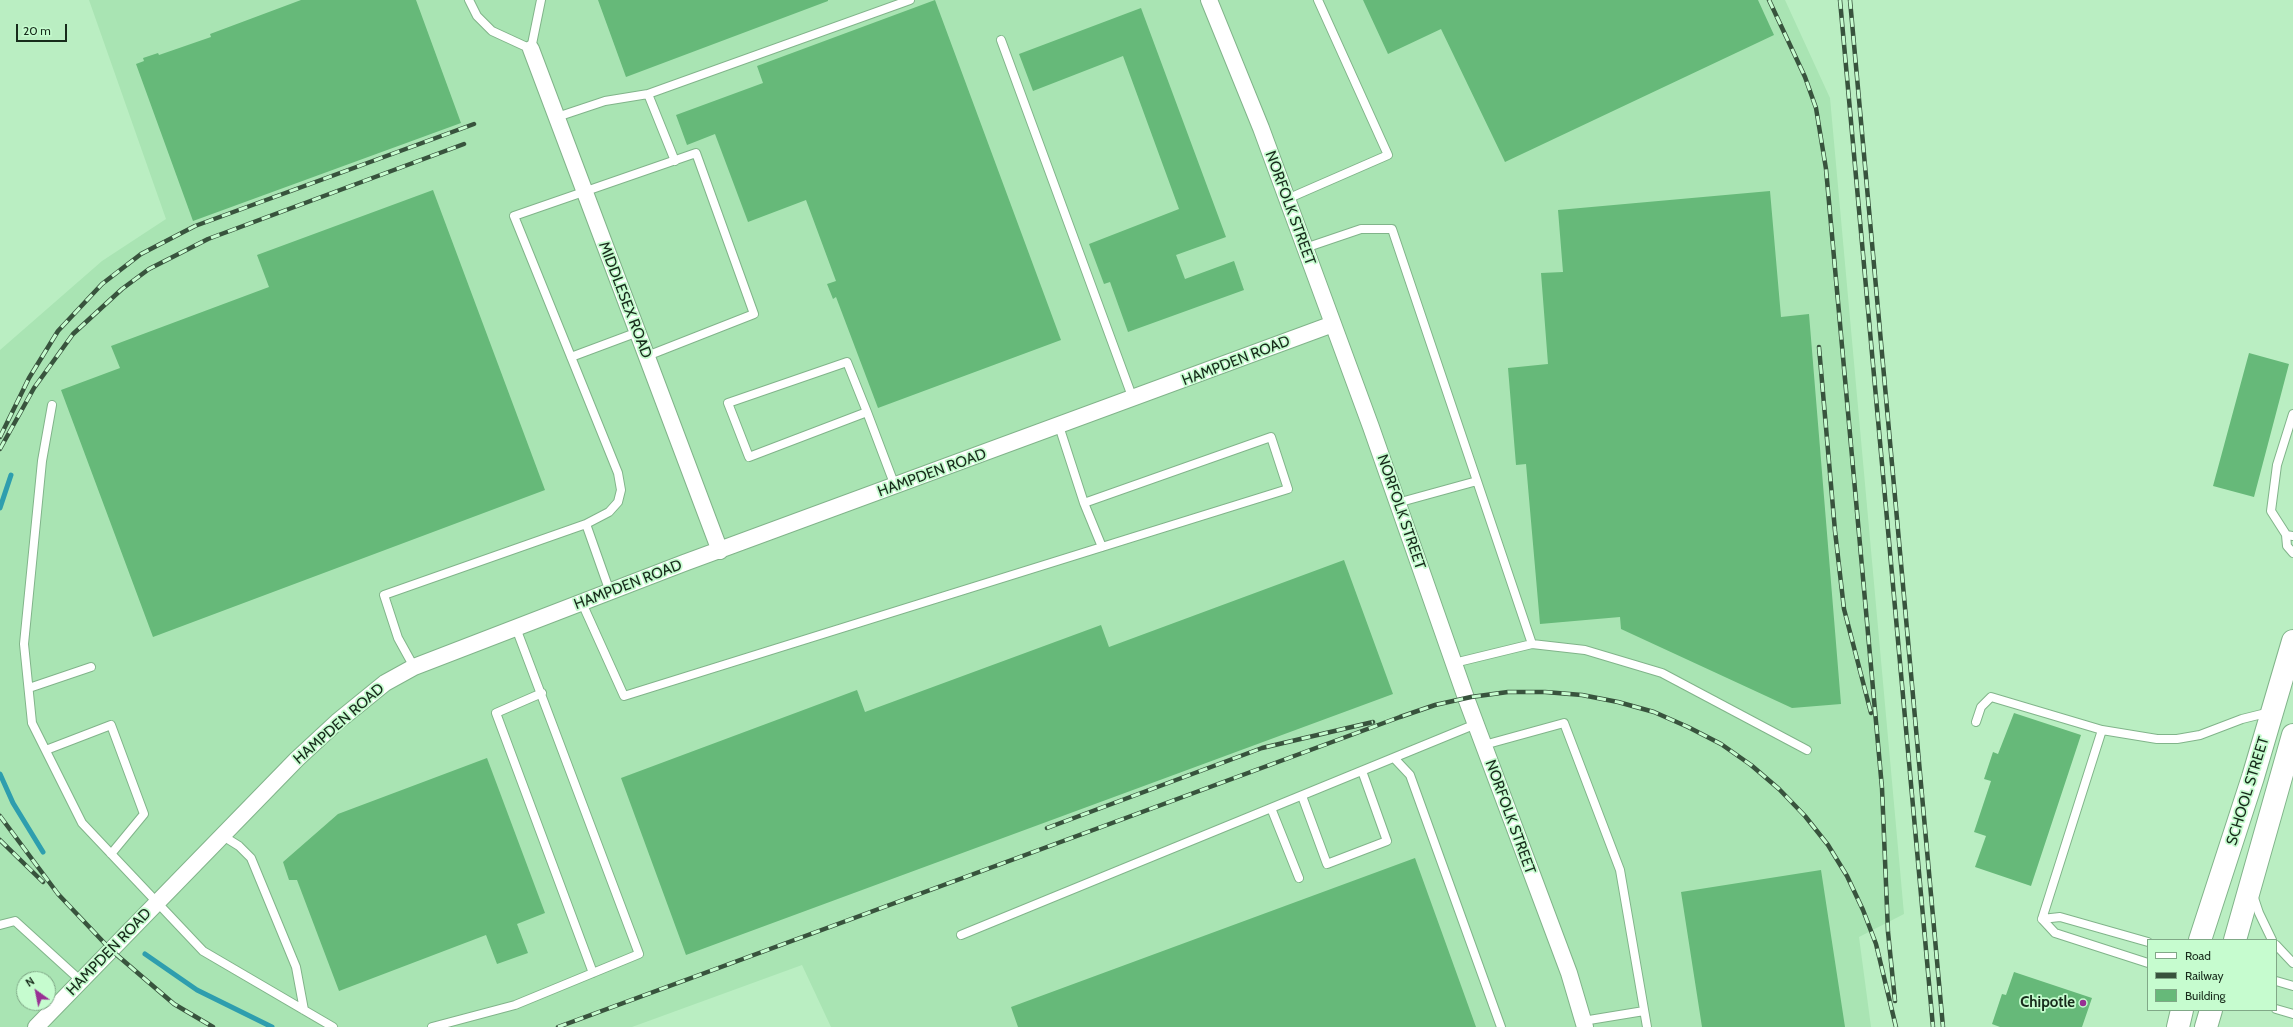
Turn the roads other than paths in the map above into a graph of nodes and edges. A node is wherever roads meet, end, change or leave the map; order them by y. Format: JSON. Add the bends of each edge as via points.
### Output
{"nodes":[{"id":1,"x":469,"y":0,"type":"edge"},
{"id":2,"x":541,"y":0,"type":"edge"},
{"id":3,"x":910,"y":0,"type":"edge"},
{"id":4,"x":1209,"y":0,"type":"edge"},
{"id":5,"x":1318,"y":0,"type":"edge"},
{"id":6,"x":1001,"y":40,"type":"dead end"},
{"id":7,"x":531,"y":48,"type":"junction"},
{"id":8,"x":648,"y":94,"type":"junction"},
{"id":9,"x":557,"y":117,"type":"junction"},
{"id":10,"x":675,"y":162,"type":"junction"},
{"id":11,"x":584,"y":190,"type":"junction"},
{"id":12,"x":1287,"y":199,"type":"junction"},
{"id":13,"x":1305,"y":248,"type":"junction"},
{"id":14,"x":1333,"y":324,"type":"junction"},
{"id":15,"x":638,"y":332,"type":"junction"},
{"id":16,"x":647,"y":356,"type":"junction"},
{"id":17,"x":571,"y":357,"type":"junction"},
{"id":18,"x":1133,"y":399,"type":"junction"},
{"id":19,"x":52,"y":405,"type":"dead end"},
{"id":20,"x":867,"y":412,"type":"junction"},
{"id":21,"x":2293,"y":414,"type":"edge"},
{"id":22,"x":1059,"y":426,"type":"junction"},
{"id":23,"x":1477,"y":482,"type":"junction"},
{"id":24,"x":895,"y":486,"type":"junction"},
{"id":25,"x":1084,"y":503,"type":"junction"},
{"id":26,"x":1398,"y":503,"type":"junction"},
{"id":27,"x":586,"y":524,"type":"junction"},
{"id":28,"x":2290,"y":536,"type":"edge"},
{"id":29,"x":1102,"y":547,"type":"junction"},
{"id":30,"x":720,"y":551,"type":"junction"},
{"id":31,"x":2293,"y":553,"type":"edge"},
{"id":32,"x":610,"y":592,"type":"junction"},
{"id":33,"x":582,"y":603,"type":"junction"},
{"id":34,"x":516,"y":628,"type":"junction"},
{"id":35,"x":2293,"y":641,"type":"edge"},
{"id":36,"x":1532,"y":644,"type":"junction"},
{"id":37,"x":1454,"y":663,"type":"junction"},
{"id":38,"x":91,"y":667,"type":"dead end"},
{"id":39,"x":414,"y":667,"type":"junction"},
{"id":40,"x":29,"y":688,"type":"junction"},
{"id":41,"x":542,"y":693,"type":"junction"},
{"id":42,"x":2272,"y":712,"type":"junction"},
{"id":43,"x":1976,"y":722,"type":"dead end"},
{"id":44,"x":1476,"y":724,"type":"junction"},
{"id":45,"x":2102,"y":730,"type":"junction"},
{"id":46,"x":2293,"y":735,"type":"edge"},
{"id":47,"x":1484,"y":745,"type":"junction"},
{"id":48,"x":46,"y":750,"type":"junction"},
{"id":49,"x":1807,"y":750,"type":"dead end"},
{"id":50,"x":1394,"y":758,"type":"junction"},
{"id":51,"x":1362,"y":771,"type":"junction"},
{"id":52,"x":1302,"y":796,"type":"junction"},
{"id":53,"x":1271,"y":808,"type":"junction"},
{"id":54,"x":223,"y":836,"type":"junction"},
{"id":55,"x":111,"y":854,"type":"junction"},
{"id":56,"x":1299,"y":878,"type":"dead end"},
{"id":57,"x":2251,"y":889,"type":"junction"},
{"id":58,"x":157,"y":904,"type":"junction"},
{"id":59,"x":2042,"y":919,"type":"junction"},
{"id":60,"x":0,"y":925,"type":"edge"},
{"id":61,"x":961,"y":935,"type":"dead end"},
{"id":62,"x":2200,"y":939,"type":"edge"},
{"id":63,"x":2235,"y":939,"type":"edge"},
{"id":64,"x":2272,"y":939,"type":"edge"},
{"id":65,"x":2147,"y":942,"type":"edge"},
{"id":66,"x":2277,"y":946,"type":"edge"},
{"id":67,"x":2147,"y":963,"type":"edge"},
{"id":68,"x":2293,"y":963,"type":"edge"},
{"id":69,"x":593,"y":973,"type":"junction"},
{"id":70,"x":81,"y":981,"type":"junction"},
{"id":71,"x":2277,"y":981,"type":"edge"},
{"id":72,"x":2293,"y":986,"type":"edge"},
{"id":73,"x":2277,"y":1009,"type":"edge"},
{"id":74,"x":304,"y":1010,"type":"junction"},
{"id":75,"x":1644,"y":1011,"type":"junction"},
{"id":76,"x":2182,"y":1011,"type":"edge"},
{"id":77,"x":2211,"y":1011,"type":"edge"},
{"id":78,"x":2293,"y":1014,"type":"edge"},
{"id":79,"x":1584,"y":1024,"type":"edge"},
{"id":80,"x":36,"y":1027,"type":"edge"},
{"id":81,"x":333,"y":1027,"type":"edge"},
{"id":82,"x":432,"y":1027,"type":"edge"},
{"id":83,"x":1501,"y":1027,"type":"edge"},
{"id":84,"x":1647,"y":1027,"type":"edge"},
{"id":85,"x":2178,"y":1027,"type":"edge"},
{"id":86,"x":2206,"y":1027,"type":"edge"}],
"edges":[{"from":1,"to":7,"type":"lane","via":[[477,16],[492,31]]},
{"from":2,"to":7,"type":"lane"},
{"from":3,"to":8,"type":"lane"},
{"from":4,"to":12,"type":"street","name":"NORFOLK STREET"},
{"from":5,"to":12,"type":"lane","via":[[1388,155]]},
{"from":6,"to":18,"type":"lane"},
{"from":7,"to":9,"type":"street","name":"MIDDLESEX ROAD"},
{"from":8,"to":9,"type":"lane","via":[[605,101]]},
{"from":8,"to":10,"type":"lane"},
{"from":9,"to":11,"type":"street","name":"MIDDLESEX ROAD"},
{"from":10,"to":11,"type":"lane"},
{"from":10,"to":16,"type":"lane","via":[[696,153],[754,314]]},
{"from":11,"to":15,"type":"street","name":"MIDDLESEX ROAD"},
{"from":11,"to":17,"type":"lane","via":[[514,216]]},
{"from":12,"to":13,"type":"street","name":"NORFOLK STREET"},
{"from":13,"to":14,"type":"street","name":"NORFOLK STREET"},
{"from":13,"to":23,"type":"lane","via":[[1360,229],[1392,229]]},
{"from":14,"to":18,"type":"street","name":"HAMPDEN ROAD"},
{"from":14,"to":26,"type":"street","name":"NORFOLK STREET"},
{"from":15,"to":16,"type":"street","name":"MIDDLESEX ROAD"},
{"from":15,"to":17,"type":"lane"},
{"from":16,"to":30,"type":"street","name":"MIDDLESEX ROAD"},
{"from":17,"to":27,"type":"lane","via":[[618,473],[621,490],[618,502],[609,512]]},
{"from":18,"to":22,"type":"street","name":"HAMPDEN ROAD"},
{"from":19,"to":40,"type":"lane","via":[[42,461],[24,644]]},
{"from":20,"to":20,"type":"lane","via":[[847,362],[728,403],[749,457]]},
{"from":20,"to":24,"type":"lane"},
{"from":21,"to":28,"type":"lane","via":[[2277,465],[2271,511]]},
{"from":22,"to":24,"type":"street","name":"HAMPDEN ROAD"},
{"from":22,"to":25,"type":"lane"},
{"from":23,"to":26,"type":"lane"},
{"from":23,"to":36,"type":"lane"},
{"from":24,"to":30,"type":"street","name":"HAMPDEN ROAD"},
{"from":25,"to":29,"type":"lane"},
{"from":25,"to":29,"type":"lane","via":[[1271,437],[1288,489]]},
{"from":26,"to":37,"type":"street","name":"NORFOLK STREET"},
{"from":27,"to":32,"type":"lane"},
{"from":27,"to":39,"type":"lane","via":[[384,595],[398,638]]},
{"from":28,"to":31,"type":"lane","via":[[2287,546]]},
{"from":29,"to":33,"type":"lane","via":[[624,696]]},
{"from":30,"to":32,"type":"street","name":"HAMPDEN ROAD"},
{"from":32,"to":33,"type":"street","name":"HAMPDEN ROAD"},
{"from":33,"to":34,"type":"street","name":"HAMPDEN ROAD"},
{"from":34,"to":39,"type":"street","name":"HAMPDEN ROAD"},
{"from":34,"to":41,"type":"lane"},
{"from":35,"to":42,"type":"street","name":"SCHOOL STREET"},
{"from":36,"to":37,"type":"lane"},
{"from":36,"to":49,"type":"lane","via":[[1586,650],[1662,673]]},
{"from":37,"to":44,"type":"street","name":"NORFOLK STREET"},
{"from":38,"to":40,"type":"lane"},
{"from":39,"to":54,"type":"street","name":"HAMPDEN ROAD","via":[[385,683],[337,722]]},
{"from":40,"to":48,"type":"lane","via":[[32,723]]},
{"from":41,"to":69,"type":"lane","via":[[496,713]]},
{"from":41,"to":69,"type":"lane","via":[[639,954]]},
{"from":42,"to":45,"type":"lane","via":[[2242,719],[2200,735],[2177,739],[2157,739]]},
{"from":42,"to":62,"type":"street","name":"SCHOOL STREET"},
{"from":43,"to":45,"type":"lane","via":[[1981,707],[1991,696]]},
{"from":44,"to":47,"type":"street","name":"NORFOLK STREET"},
{"from":44,"to":50,"type":"lane"},
{"from":45,"to":59,"type":"lane"},
{"from":46,"to":57,"type":"street","name":"SCHOOL STREET"},
{"from":47,"to":75,"type":"lane","via":[[1564,723],[1620,870]]},
{"from":47,"to":79,"type":"street","name":"NORFOLK STREET","via":[[1569,973]]},
{"from":48,"to":55,"type":"lane","via":[[82,823]]},
{"from":48,"to":55,"type":"lane","via":[[111,725],[144,814]]},
{"from":50,"to":51,"type":"lane"},
{"from":50,"to":83,"type":"lane","via":[[1410,775]]},
{"from":51,"to":52,"type":"lane"},
{"from":51,"to":52,"type":"lane","via":[[1387,842],[1327,864]]},
{"from":52,"to":53,"type":"lane"},
{"from":53,"to":56,"type":"lane"},
{"from":53,"to":61,"type":"lane"},
{"from":54,"to":58,"type":"street","name":"HAMPDEN ROAD"},
{"from":54,"to":74,"type":"lane","via":[[239,846],[251,858],[296,967]]},
{"from":55,"to":58,"type":"lane"},
{"from":57,"to":63,"type":"street","name":"SCHOOL STREET"},
{"from":57,"to":64,"type":"lane","via":[[2259,914]]},
{"from":58,"to":70,"type":"street","name":"HAMPDEN ROAD"},
{"from":58,"to":74,"type":"lane","via":[[203,951]]},
{"from":59,"to":65,"type":"lane","via":[[2060,917]]},
{"from":59,"to":67,"type":"lane","via":[[2055,933]]},
{"from":60,"to":70,"type":"lane","via":[[15,922]]},
{"from":66,"to":68,"type":"lane"},
{"from":69,"to":82,"type":"lane","via":[[514,1006]]},
{"from":70,"to":80,"type":"street","name":"HAMPDEN ROAD"},
{"from":71,"to":72,"type":"lane"},
{"from":73,"to":78,"type":"lane"},
{"from":74,"to":81,"type":"lane"},
{"from":75,"to":79,"type":"lane"},
{"from":75,"to":84,"type":"lane"},
{"from":76,"to":85,"type":"street"},
{"from":77,"to":86,"type":"street"}]}
